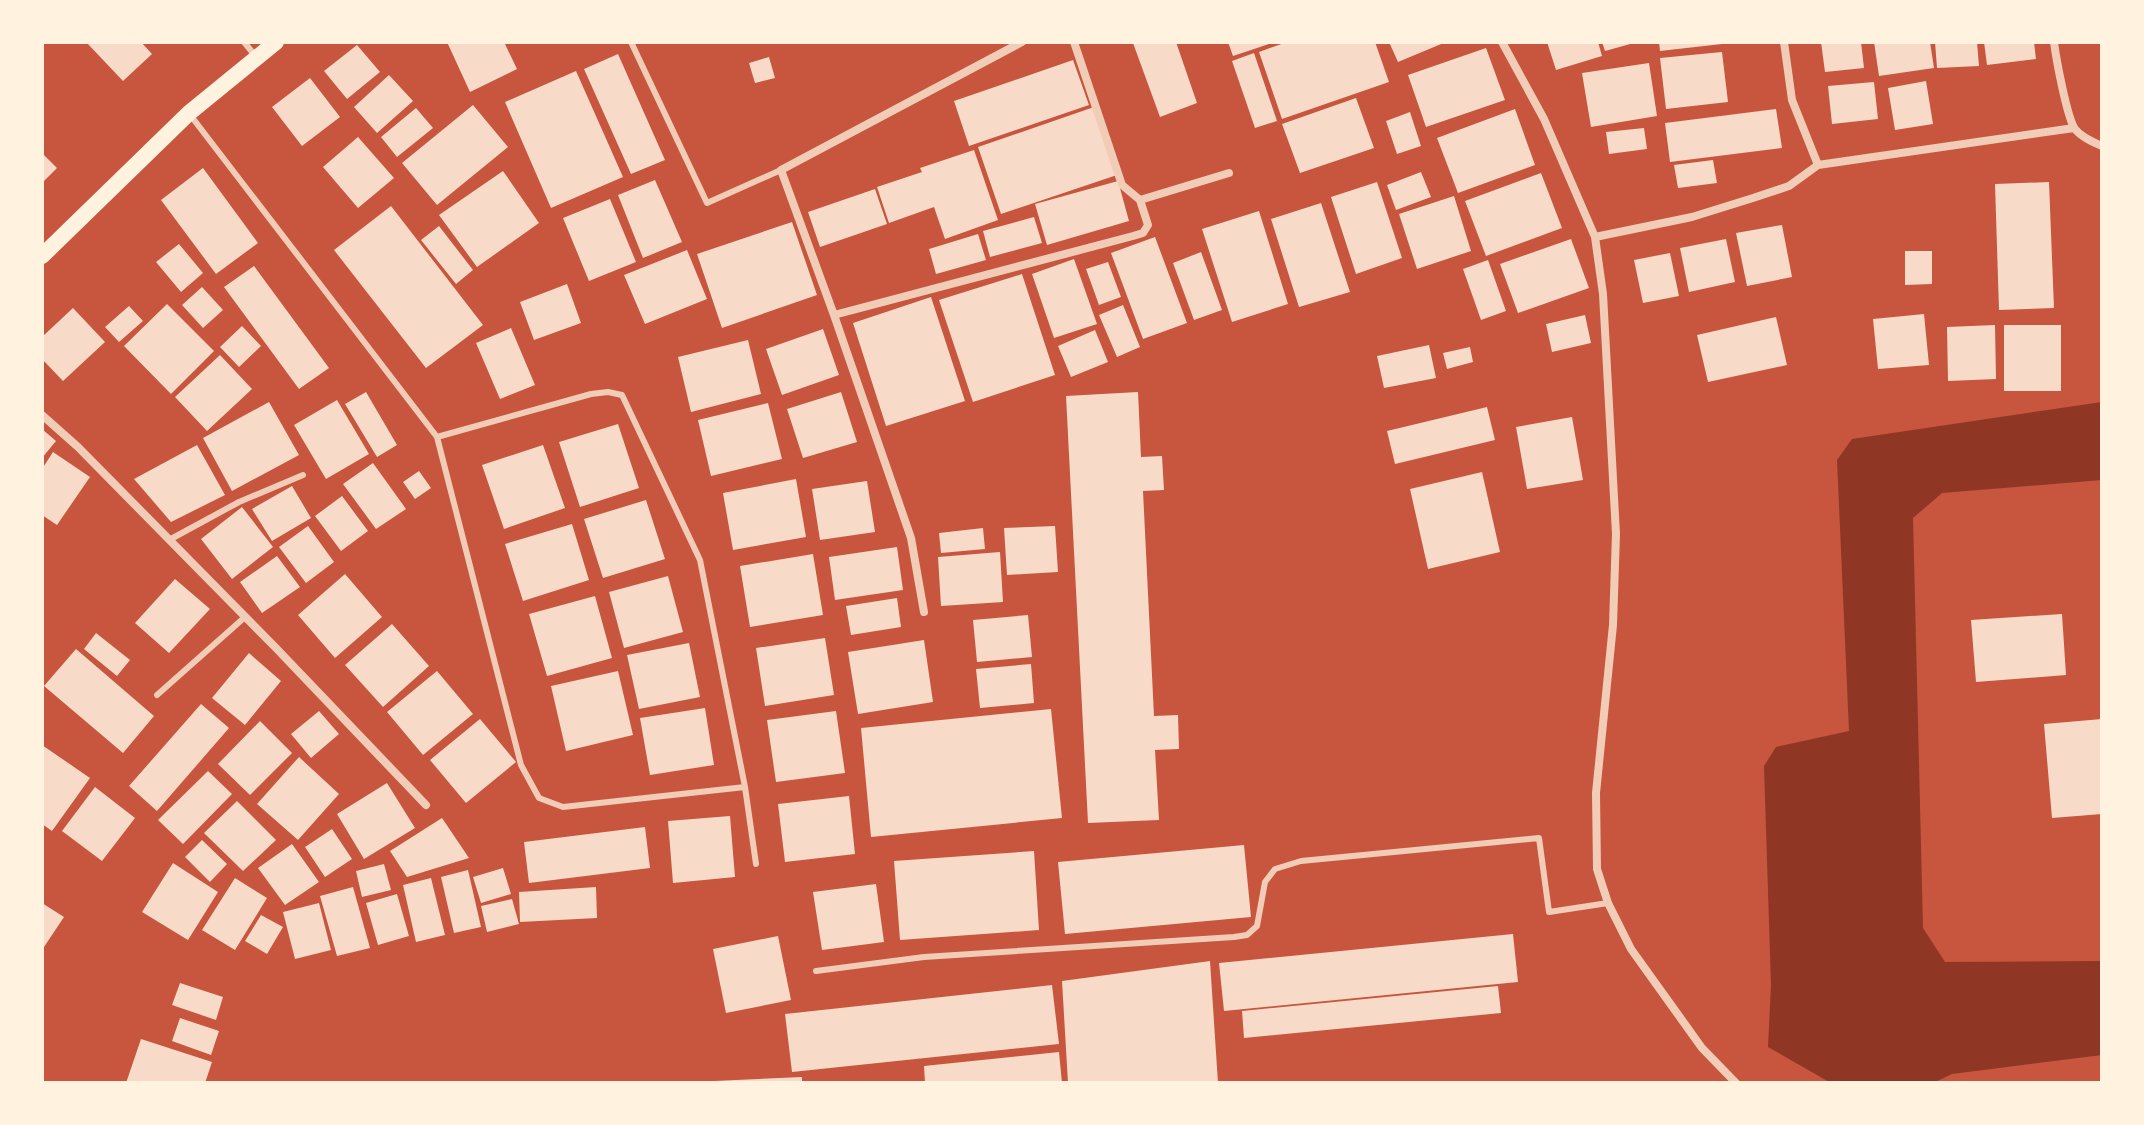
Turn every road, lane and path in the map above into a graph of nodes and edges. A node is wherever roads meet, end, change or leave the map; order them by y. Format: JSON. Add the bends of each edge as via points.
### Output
{"nodes":[{"id":1,"x":244,"y":42,"type":"edge"},
{"id":2,"x":276,"y":42,"type":"edge"},
{"id":3,"x":631,"y":42,"type":"edge"},
{"id":4,"x":1022,"y":42,"type":"edge"},
{"id":5,"x":1074,"y":42,"type":"edge"},
{"id":6,"x":1502,"y":42,"type":"edge"},
{"id":7,"x":1784,"y":42,"type":"edge"},
{"id":8,"x":2054,"y":42,"type":"edge"},
{"id":9,"x":257,"y":58,"type":"junction"},
{"id":10,"x":189,"y":113,"type":"junction"},
{"id":11,"x":2074,"y":128,"type":"junction"},
{"id":12,"x":2102,"y":146,"type":"edge"},
{"id":13,"x":1818,"y":165,"type":"junction"},
{"id":14,"x":781,"y":170,"type":"junction"},
{"id":15,"x":1229,"y":173,"type":"dead end"},
{"id":16,"x":1140,"y":200,"type":"junction"},
{"id":17,"x":1595,"y":237,"type":"junction"},
{"id":18,"x":42,"y":256,"type":"edge"},
{"id":19,"x":834,"y":315,"type":"junction"},
{"id":20,"x":42,"y":415,"type":"edge"},
{"id":21,"x":437,"y":437,"type":"junction"},
{"id":22,"x":303,"y":475,"type":"dead end"},
{"id":23,"x":169,"y":540,"type":"junction"},
{"id":24,"x":924,"y":612,"type":"dead end"},
{"id":25,"x":245,"y":617,"type":"junction"},
{"id":26,"x":157,"y":695,"type":"dead end"},
{"id":27,"x":745,"y":787,"type":"junction"},
{"id":28,"x":426,"y":805,"type":"dead end"},
{"id":29,"x":756,"y":864,"type":"dead end"},
{"id":30,"x":1608,"y":903,"type":"junction"},
{"id":31,"x":816,"y":971,"type":"dead end"},
{"id":32,"x":1736,"y":1083,"type":"edge"}],
"edges":[{"from":1,"to":9,"type":"lane"},
{"from":2,"to":9,"type":"main road"},
{"from":3,"to":14,"type":"lane","via":[[707,203]]},
{"from":4,"to":14,"type":"street"},
{"from":5,"to":16,"type":"street","via":[[1122,185]]},
{"from":6,"to":17,"type":"street","via":[[1544,119]]},
{"from":7,"to":13,"type":"street","via":[[1792,100]]},
{"from":8,"to":11,"type":"street"},
{"from":9,"to":10,"type":"main road"},
{"from":10,"to":18,"type":"main road"},
{"from":10,"to":21,"type":"lane"},
{"from":11,"to":12,"type":"street"},
{"from":11,"to":13,"type":"street"},
{"from":13,"to":17,"type":"street","via":[[1789,186],[1753,198]]},
{"from":14,"to":19,"type":"street"},
{"from":15,"to":16,"type":"street"},
{"from":16,"to":19,"type":"street","via":[[1148,225],[1143,233]]},
{"from":17,"to":30,"type":"street","via":[[1616,534],[1613,625],[1596,793],[1597,869]]},
{"from":19,"to":24,"type":"street","via":[[911,538]]},
{"from":20,"to":23,"type":"street"},
{"from":21,"to":27,"type":"lane","via":[[521,765],[539,798],[563,807]]},
{"from":21,"to":27,"type":"lane","via":[[591,394],[622,395],[700,560]]},
{"from":22,"to":23,"type":"lane"},
{"from":23,"to":25,"type":"street"},
{"from":25,"to":26,"type":"lane"},
{"from":25,"to":28,"type":"street"},
{"from":27,"to":29,"type":"lane"},
{"from":30,"to":31,"type":"lane","via":[[1549,912],[1539,838],[1301,861],[1275,869],[1265,882],[1257,926],[1247,935],[924,957]]},
{"from":30,"to":32,"type":"street","via":[[1631,949],[1682,1022]]}]}
